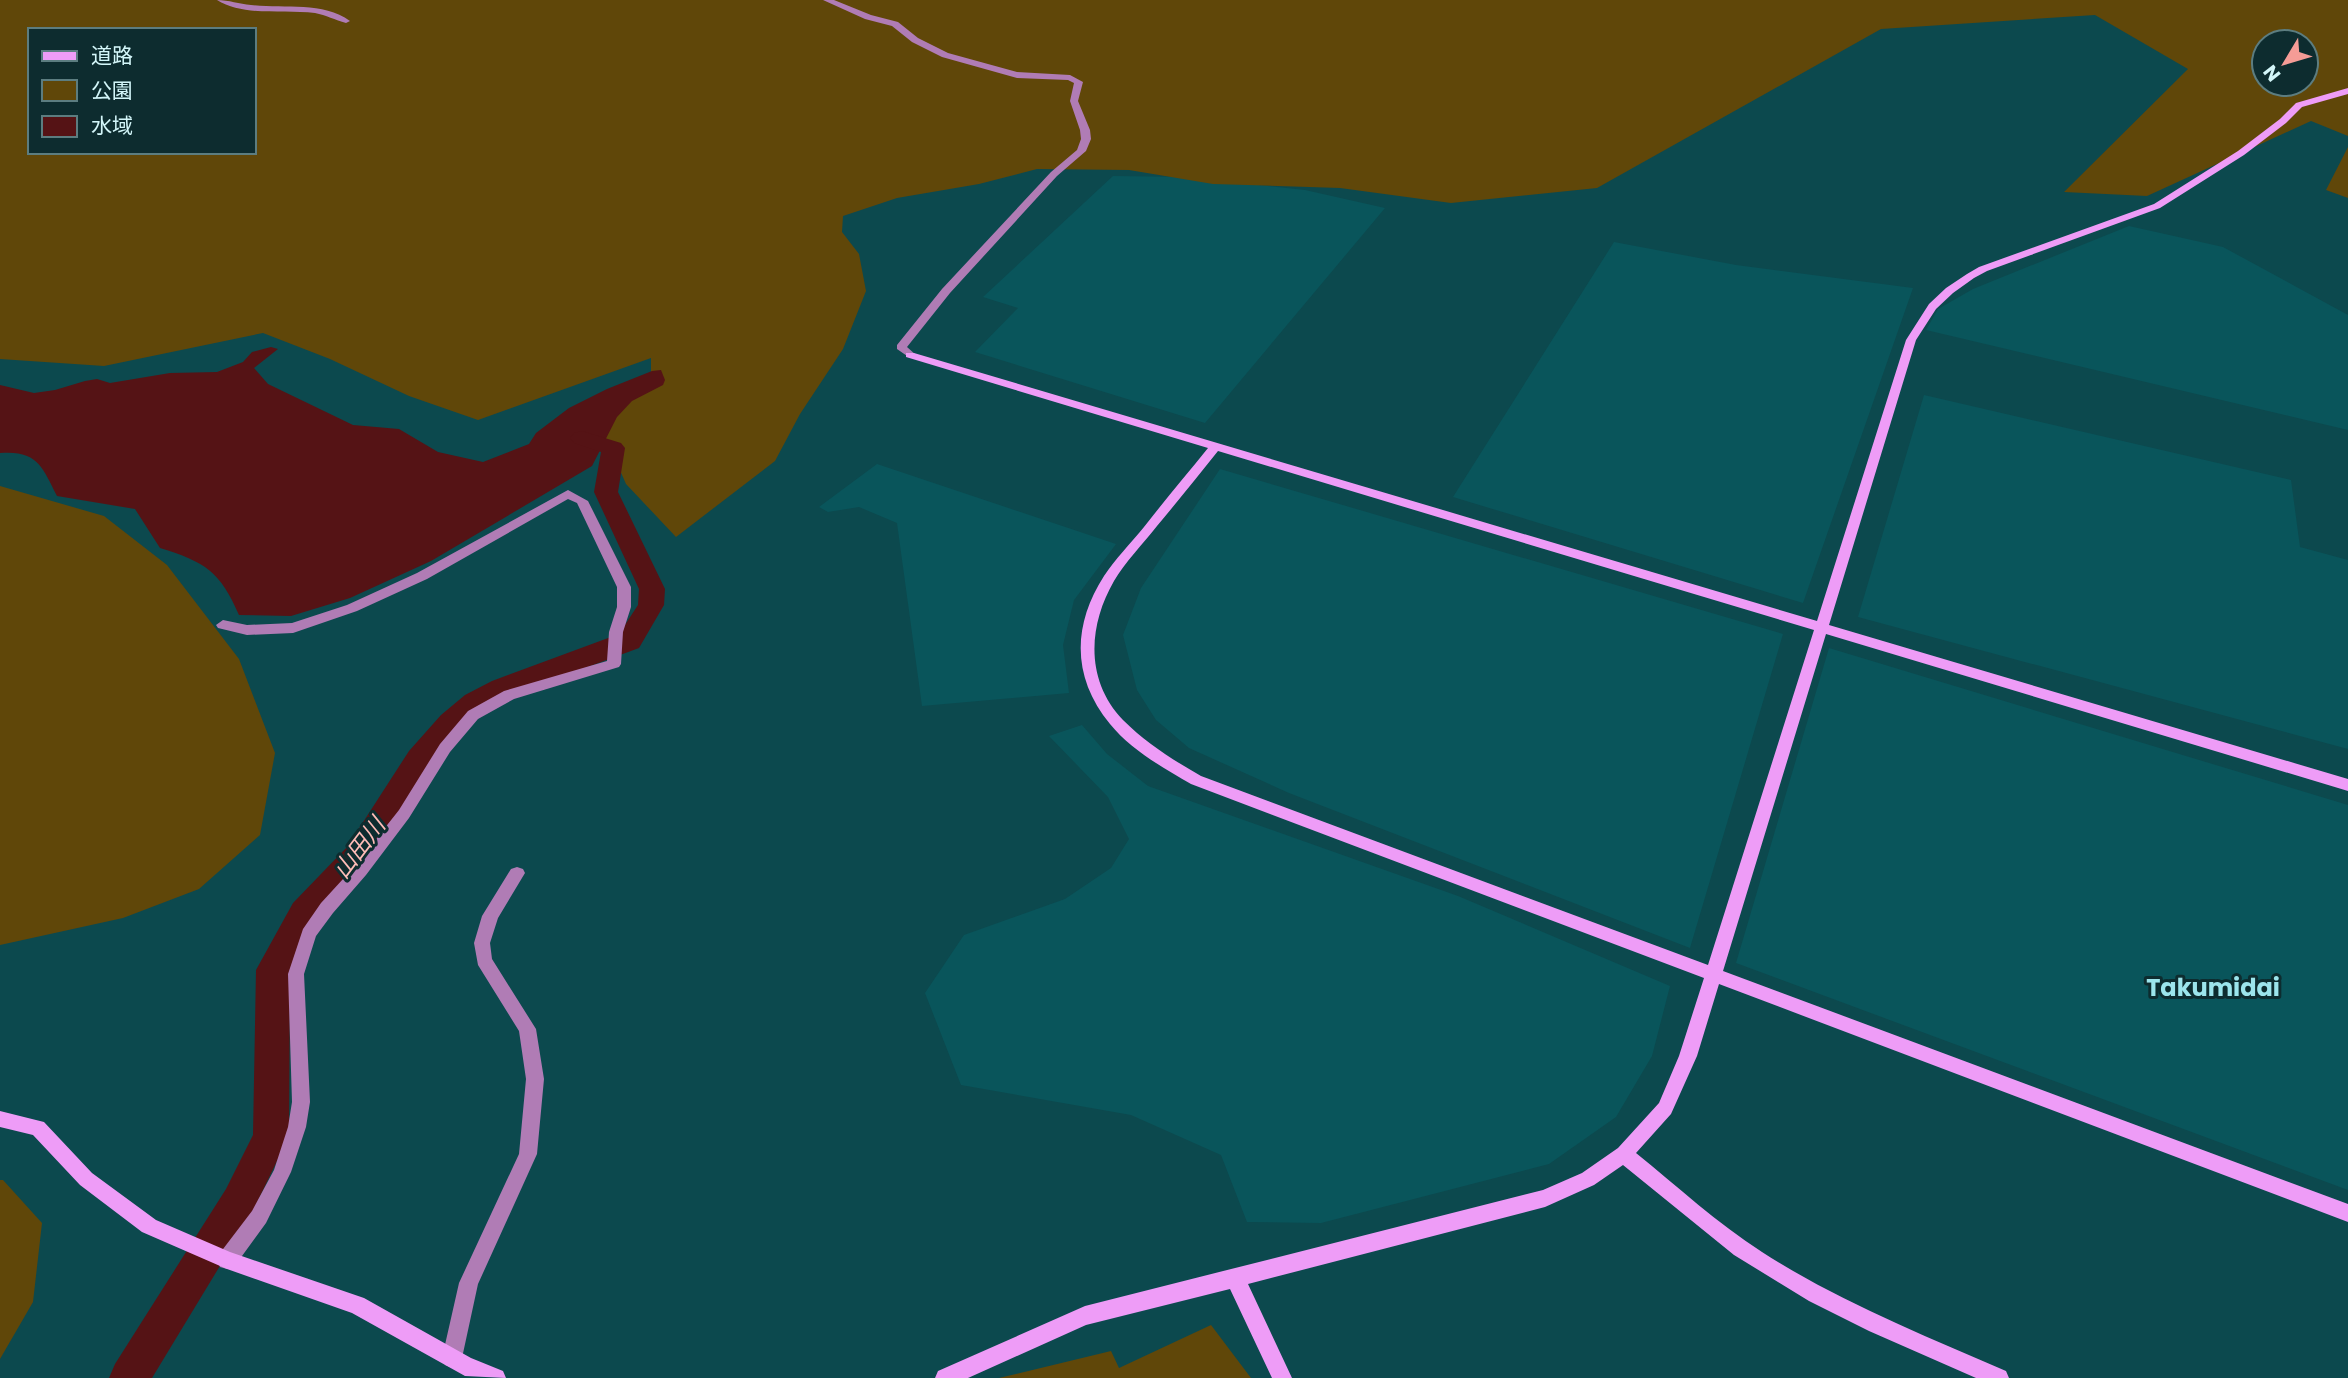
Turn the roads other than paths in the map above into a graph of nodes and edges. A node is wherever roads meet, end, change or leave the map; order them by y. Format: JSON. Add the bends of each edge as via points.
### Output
{"nodes":[{"id":1,"x":221,"y":0,"type":"edge"},
{"id":2,"x":286,"y":0,"type":"edge"},
{"id":3,"x":827,"y":0,"type":"edge"},
{"id":4,"x":275,"y":2,"type":"edge"},
{"id":5,"x":346,"y":22,"type":"dead end"},
{"id":6,"x":2348,"y":91,"type":"edge"},
{"id":7,"x":1215,"y":447,"type":"junction"},
{"id":8,"x":223,"y":625,"type":"dead end"},
{"id":9,"x":1821,"y":628,"type":"junction"},
{"id":10,"x":2348,"y":785,"type":"edge"},
{"id":11,"x":517,"y":873,"type":"dead end"},
{"id":12,"x":1714,"y":974,"type":"junction"},
{"id":13,"x":0,"y":1119,"type":"edge"},
{"id":14,"x":1624,"y":1154,"type":"junction"},
{"id":15,"x":2348,"y":1213,"type":"edge"},
{"id":16,"x":228,"y":1260,"type":"junction"},
{"id":17,"x":1235,"y":1279,"type":"junction"},
{"id":18,"x":460,"y":1367,"type":"edge"},
{"id":19,"x":496,"y":1378,"type":"edge"},
{"id":20,"x":945,"y":1378,"type":"edge"},
{"id":21,"x":1282,"y":1378,"type":"edge"},
{"id":22,"x":1999,"y":1378,"type":"edge"}],
"edges":[{"from":1,"to":4,"type":"street","via":[[241,6]]},
{"from":2,"to":4,"type":"street"},
{"from":3,"to":7,"type":"street","via":[[895,24],[944,55],[1017,75],[1079,82],[1074,101],[1085,130],[1081,151],[946,291],[901,347],[910,355]]},
{"from":4,"to":5,"type":"street","via":[[334,11]]},
{"from":6,"to":9,"type":"street","via":[[2299,105],[2241,153],[2157,206],[1983,269],[1929,307],[1911,340]]},
{"from":7,"to":9,"type":"street"},
{"from":7,"to":12,"type":"street","via":[[1109,578],[1095,602],[1086,647],[1088,671],[1101,705],[1125,734],[1154,758],[1196,780]]},
{"from":8,"to":16,"type":"street","via":[[247,630],[293,628],[352,608],[422,576],[568,494],[582,501],[624,587],[614,664],[509,695],[473,715],[445,748],[404,814],[309,934],[296,974],[297,1127],[282,1172],[259,1217]]},
{"from":9,"to":10,"type":"street"},
{"from":9,"to":12,"type":"street"},
{"from":11,"to":18,"type":"street","via":[[489,916],[482,943],[484,960],[527,1029],[535,1079],[528,1154],[469,1283]]},
{"from":12,"to":14,"type":"street","via":[[1688,1056],[1665,1108]]},
{"from":12,"to":15,"type":"street"},
{"from":13,"to":16,"type":"street","via":[[38,1128],[86,1179],[149,1226]]},
{"from":14,"to":17,"type":"street","via":[[1588,1179],[1545,1198]]},
{"from":14,"to":22,"type":"street","via":[[1757,1259],[1821,1298]]},
{"from":16,"to":18,"type":"street","via":[[357,1305]]},
{"from":17,"to":20,"type":"street","via":[[1085,1316]]},
{"from":17,"to":21,"type":"street"},
{"from":18,"to":19,"type":"street"}]}
